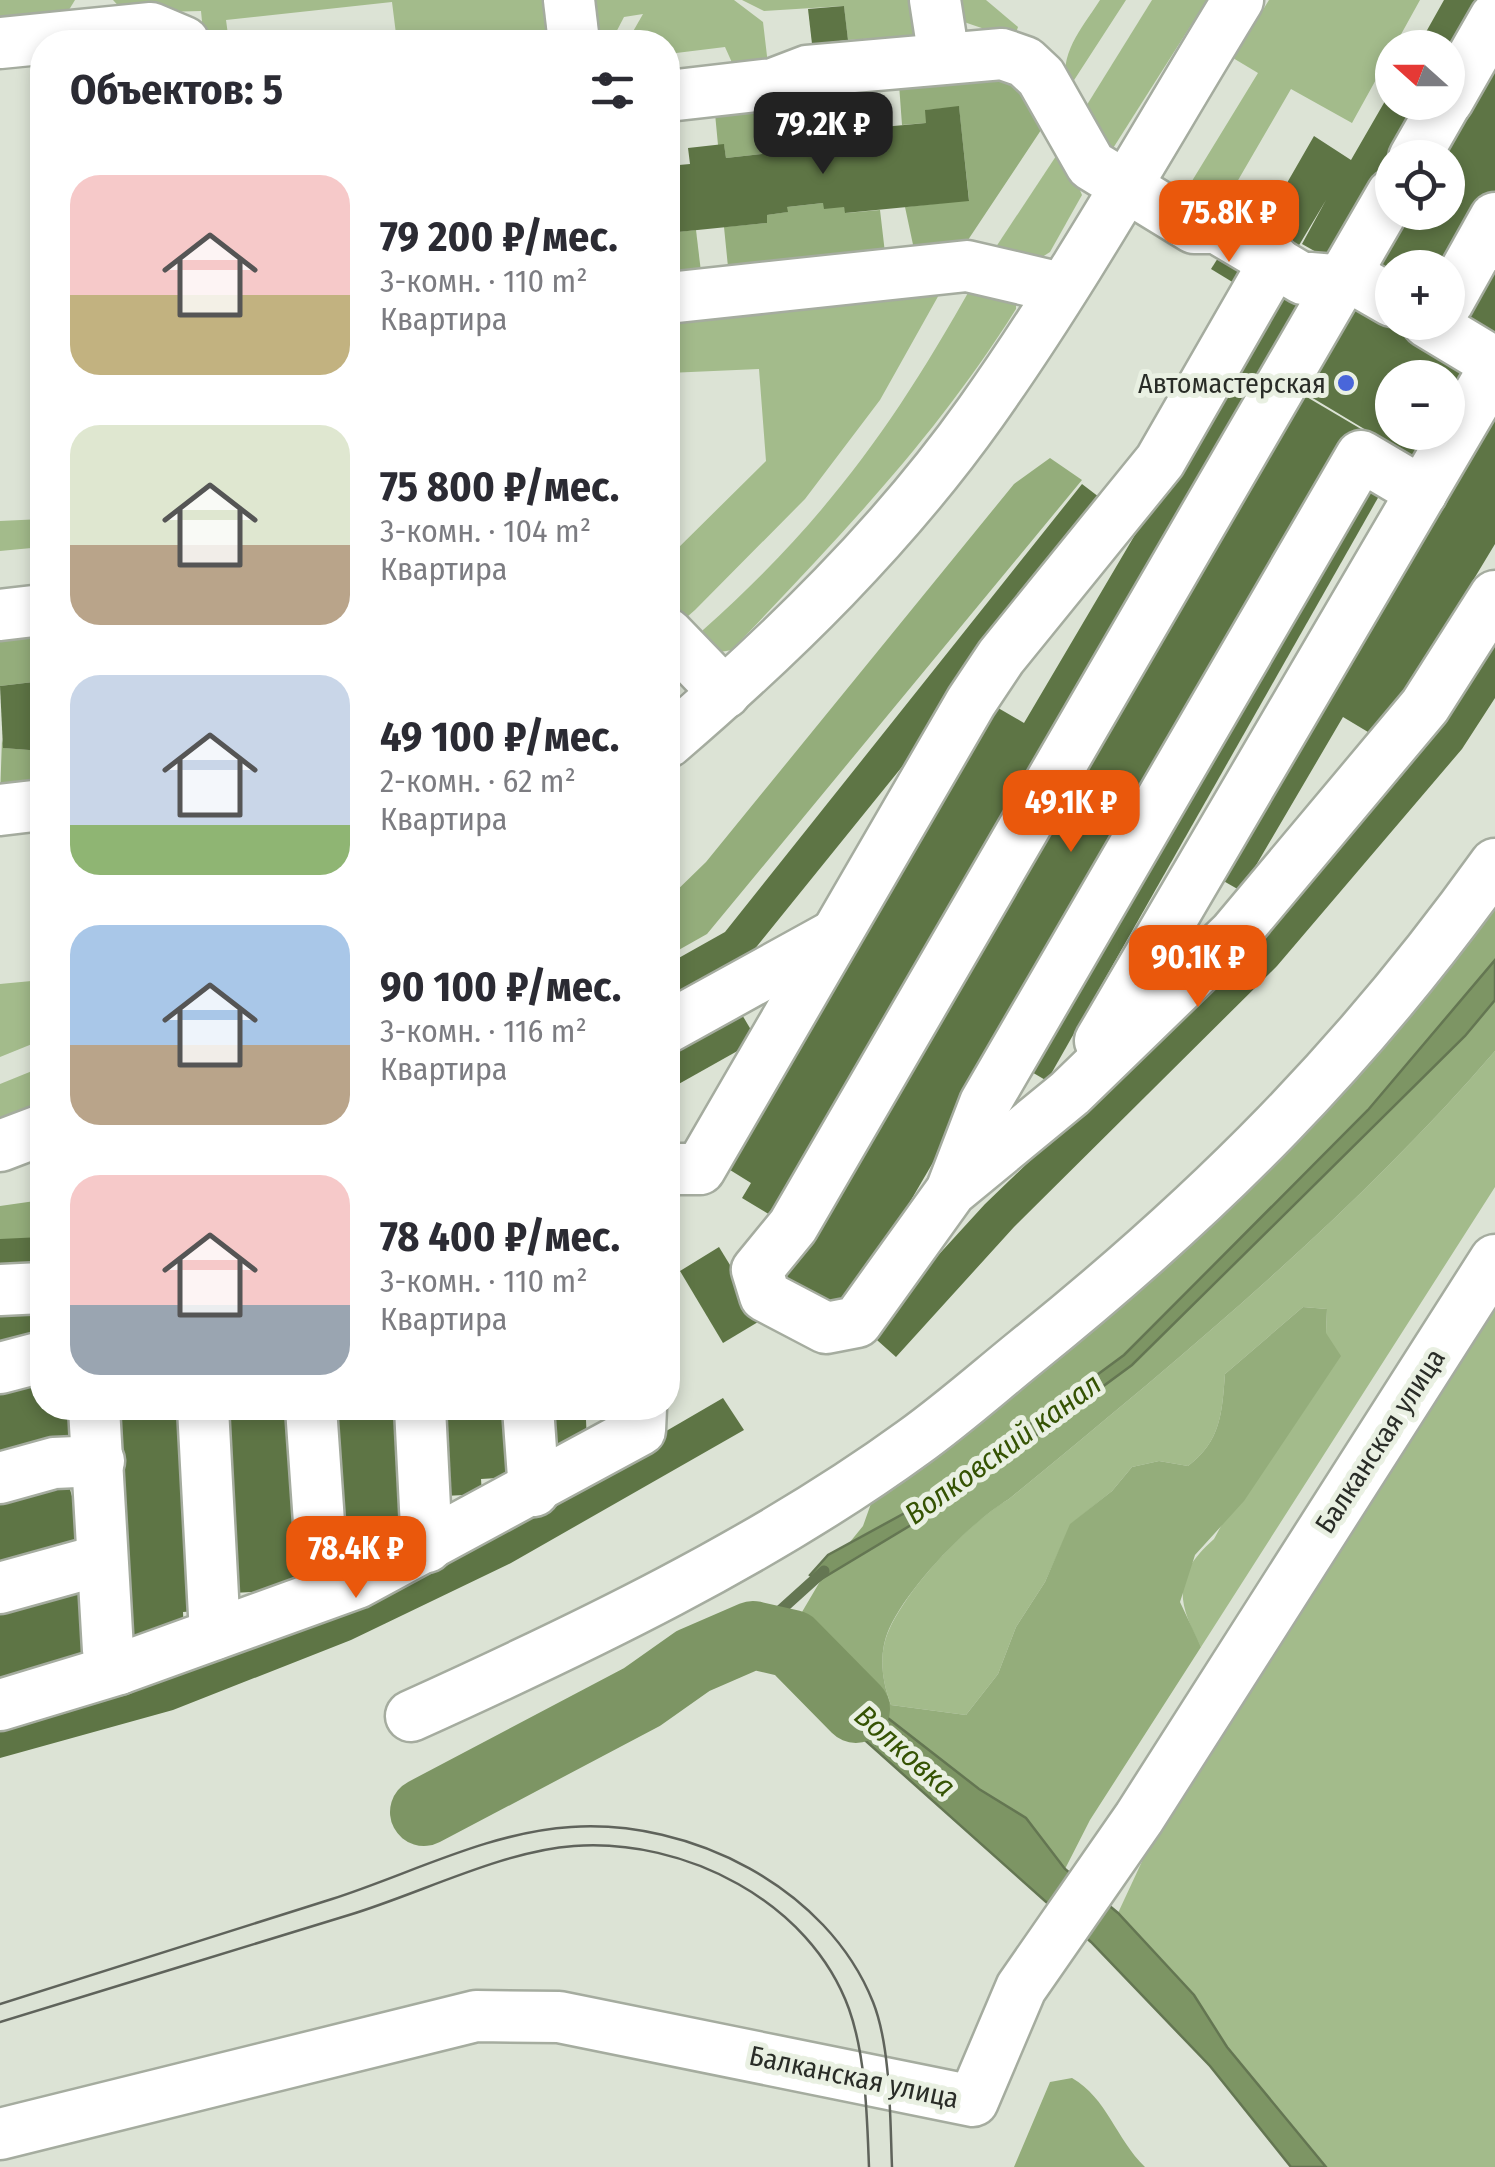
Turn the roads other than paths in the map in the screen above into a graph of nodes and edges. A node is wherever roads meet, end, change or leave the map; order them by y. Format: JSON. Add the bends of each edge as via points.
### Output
{"nodes":[{"id":1,"x":569,"y":0,"type":"edge"},
{"id":2,"x":935,"y":0,"type":"edge"},
{"id":3,"x":1238,"y":0,"type":"edge"},
{"id":4,"x":90,"y":17,"type":"edge"},
{"id":5,"x":1495,"y":18,"type":"edge"},
{"id":6,"x":47,"y":30,"type":"edge"},
{"id":7,"x":157,"y":30,"type":"edge"},
{"id":8,"x":573,"y":30,"type":"edge"},
{"id":9,"x":30,"y":35,"type":"edge"},
{"id":10,"x":0,"y":44,"type":"edge"},
{"id":11,"x":944,"y":58,"type":"junction"},
{"id":12,"x":1465,"y":70,"type":"edge"},
{"id":13,"x":680,"y":95,"type":"edge"},
{"id":14,"x":1124,"y":186,"type":"junction"},
{"id":15,"x":1375,"y":212,"type":"edge"},
{"id":16,"x":1495,"y":218,"type":"edge"},
{"id":17,"x":1465,"y":261,"type":"edge"},
{"id":18,"x":1312,"y":279,"type":"junction"},
{"id":19,"x":1061,"y":288,"type":"junction"},
{"id":20,"x":1375,"y":289,"type":"edge"},
{"id":21,"x":680,"y":297,"type":"edge"},
{"id":22,"x":1461,"y":340,"type":"edge"},
{"id":23,"x":1495,"y":365,"type":"edge"},
{"id":24,"x":1422,"y":492,"type":"junction"},
{"id":25,"x":1495,"y":596,"type":"edge"},
{"id":26,"x":30,"y":611,"type":"edge"},
{"id":27,"x":0,"y":615,"type":"edge"},
{"id":28,"x":680,"y":646,"type":"edge"},
{"id":29,"x":725,"y":693,"type":"junction"},
{"id":30,"x":680,"y":732,"type":"edge"},
{"id":31,"x":30,"y":807,"type":"edge"},
{"id":32,"x":0,"y":810,"type":"edge"},
{"id":33,"x":1495,"y":864,"type":"edge"},
{"id":34,"x":1185,"y":896,"type":"junction"},
{"id":35,"x":1234,"y":934,"type":"junction"},
{"id":36,"x":833,"y":936,"type":"junction"},
{"id":37,"x":680,"y":1020,"type":"edge"},
{"id":38,"x":1070,"y":1093,"type":"junction"},
{"id":39,"x":30,"y":1135,"type":"edge"},
{"id":40,"x":0,"y":1146,"type":"edge"},
{"id":41,"x":680,"y":1169,"type":"edge"},
{"id":42,"x":951,"y":1191,"type":"junction"},
{"id":43,"x":1495,"y":1260,"type":"edge"},
{"id":44,"x":30,"y":1289,"type":"edge"},
{"id":45,"x":0,"y":1290,"type":"edge"},
{"id":46,"x":30,"y":1361,"type":"edge"},
{"id":47,"x":0,"y":1368,"type":"edge"},
{"id":48,"x":95,"y":1420,"type":"edge"},
{"id":49,"x":204,"y":1420,"type":"edge"},
{"id":50,"x":312,"y":1420,"type":"edge"},
{"id":51,"x":421,"y":1420,"type":"edge"},
{"id":52,"x":529,"y":1420,"type":"edge"},
{"id":53,"x":640,"y":1420,"type":"edge"},
{"id":54,"x":99,"y":1461,"type":"junction"},
{"id":55,"x":0,"y":1478,"type":"edge"},
{"id":56,"x":534,"y":1490,"type":"junction"},
{"id":57,"x":427,"y":1547,"type":"junction"},
{"id":58,"x":100,"y":1560,"type":"junction"},
{"id":59,"x":0,"y":1588,"type":"edge"},
{"id":60,"x":324,"y":1594,"type":"junction"},
{"id":61,"x":215,"y":1634,"type":"junction"},
{"id":62,"x":119,"y":1669,"type":"junction"},
{"id":63,"x":0,"y":1705,"type":"edge"},
{"id":64,"x":411,"y":1716,"type":"dead end"},
{"id":65,"x":0,"y":2134,"type":"edge"}],
"edges":[{"from":1,"to":8,"type":"street"},
{"from":2,"to":11,"type":"street"},
{"from":3,"to":14,"type":"street"},
{"from":4,"to":6,"type":"street"},
{"from":4,"to":7,"type":"street"},
{"from":5,"to":12,"type":"street"},
{"from":9,"to":10,"type":"street"},
{"from":11,"to":13,"type":"street","via":[[807,71],[773,84]]},
{"from":11,"to":14,"type":"street","via":[[1002,54],[1025,62],[1041,77],[1090,165]]},
{"from":14,"to":18,"type":"street","via":[[1194,228],[1217,228]]},
{"from":14,"to":19,"type":"street"},
{"from":15,"to":18,"type":"street"},
{"from":16,"to":17,"type":"street"},
{"from":18,"to":20,"type":"street"},
{"from":18,"to":36,"type":"street","via":[[1001,657]]},
{"from":18,"to":42,"type":"street","via":[[792,1226],[757,1270],[765,1296],[826,1328],[857,1322]]},
{"from":19,"to":21,"type":"street","via":[[967,266]]},
{"from":19,"to":29,"type":"street","via":[[980,414],[922,486]]},
{"from":22,"to":23,"type":"street"},
{"from":23,"to":24,"type":"street"},
{"from":24,"to":34,"type":"street"},
{"from":24,"to":42,"type":"street","via":[[1361,456],[985,1102]]},
{"from":25,"to":35,"type":"street","via":[[1425,706]]},
{"from":26,"to":27,"type":"street"},
{"from":28,"to":29,"type":"street"},
{"from":29,"to":30,"type":"street"},
{"from":31,"to":32,"type":"street"},
{"from":33,"to":64,"type":"street","via":[[1437,946],[1297,1109],[1198,1207],[914,1442],[783,1527]]},
{"from":34,"to":35,"type":"street"},
{"from":34,"to":38,"type":"street"},
{"from":35,"to":38,"type":"street"},
{"from":36,"to":37,"type":"street"},
{"from":36,"to":41,"type":"street","via":[[700,1169]]},
{"from":38,"to":42,"type":"street"},
{"from":39,"to":40,"type":"street"},
{"from":43,"to":65,"type":"street","name":"Балканская улица","via":[[1150,1801],[1021,1988],[974,2102],[520,2014],[476,2016]]},
{"from":44,"to":45,"type":"street"},
{"from":46,"to":47,"type":"street"},
{"from":48,"to":54,"type":"street"},
{"from":49,"to":61,"type":"street"},
{"from":50,"to":60,"type":"street"},
{"from":51,"to":57,"type":"street"},
{"from":52,"to":56,"type":"street"},
{"from":53,"to":56,"type":"street","via":[[640,1430]]},
{"from":54,"to":55,"type":"street","via":[[54,1463]]},
{"from":54,"to":58,"type":"street"},
{"from":56,"to":57,"type":"street"},
{"from":57,"to":60,"type":"street"},
{"from":58,"to":59,"type":"street"},
{"from":58,"to":62,"type":"street","via":[[108,1650]]},
{"from":60,"to":61,"type":"street"},
{"from":61,"to":62,"type":"street"},
{"from":62,"to":63,"type":"street"}]}
